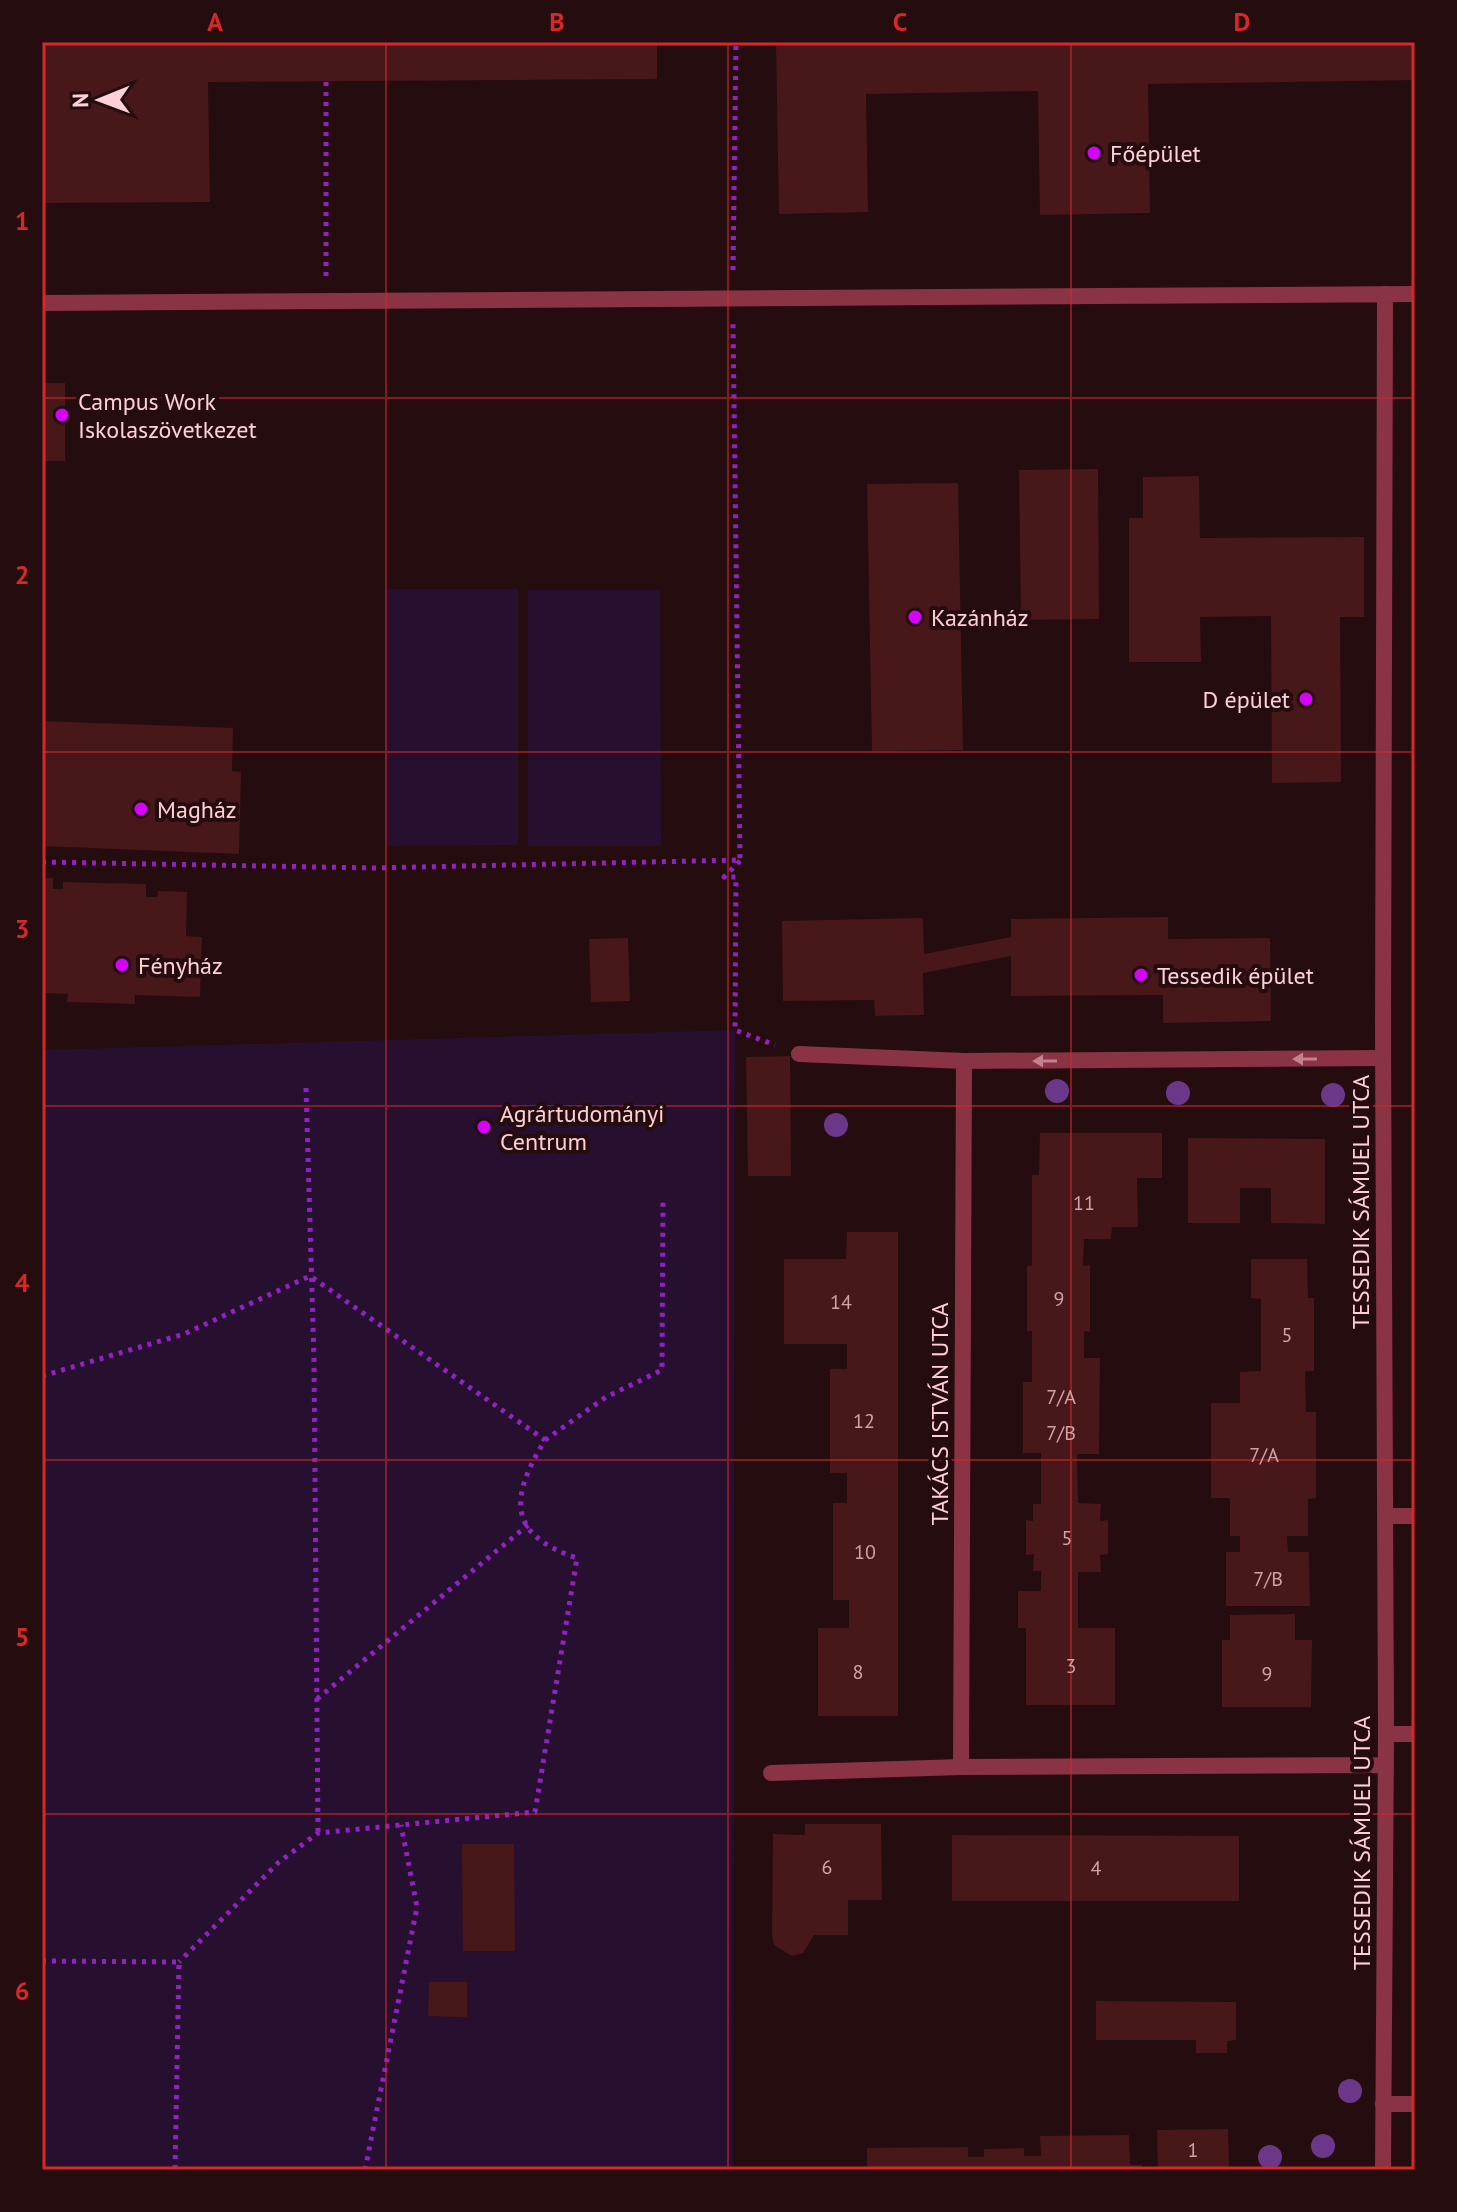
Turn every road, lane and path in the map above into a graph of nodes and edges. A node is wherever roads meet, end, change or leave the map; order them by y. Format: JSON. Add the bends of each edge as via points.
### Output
{"nodes":[{"id":1,"x":736,"y":42,"type":"edge"},
{"id":2,"x":326,"y":81,"type":"dead end"},
{"id":3,"x":1385,"y":294,"type":"junction"},
{"id":4,"x":1415,"y":294,"type":"edge"},
{"id":5,"x":733,"y":298,"type":"junction"},
{"id":6,"x":326,"y":300,"type":"junction"},
{"id":7,"x":42,"y":303,"type":"edge"},
{"id":8,"x":740,"y":860,"type":"junction"},
{"id":9,"x":42,"y":862,"type":"edge"},
{"id":10,"x":799,"y":1054,"type":"joint"},
{"id":11,"x":1383,"y":1058,"type":"junction"},
{"id":12,"x":964,"y":1061,"type":"junction"},
{"id":13,"x":306,"y":1088,"type":"dead end"},
{"id":14,"x":663,"y":1198,"type":"dead end"},
{"id":15,"x":310,"y":1276,"type":"junction"},
{"id":16,"x":42,"y":1376,"type":"edge"},
{"id":17,"x":545,"y":1440,"type":"junction"},
{"id":18,"x":1385,"y":1516,"type":"junction"},
{"id":19,"x":1415,"y":1516,"type":"edge"},
{"id":20,"x":528,"y":1525,"type":"junction"},
{"id":21,"x":317,"y":1699,"type":"junction"},
{"id":22,"x":1386,"y":1734,"type":"junction"},
{"id":23,"x":1415,"y":1734,"type":"edge"},
{"id":24,"x":1386,"y":1765,"type":"junction"},
{"id":25,"x":961,"y":1767,"type":"junction"},
{"id":26,"x":771,"y":1773,"type":"dead end"},
{"id":27,"x":401,"y":1825,"type":"junction"},
{"id":28,"x":318,"y":1833,"type":"junction"},
{"id":29,"x":42,"y":1961,"type":"edge"},
{"id":30,"x":179,"y":1962,"type":"junction"},
{"id":31,"x":1383,"y":2104,"type":"junction"},
{"id":32,"x":1415,"y":2104,"type":"edge"},
{"id":33,"x":175,"y":2170,"type":"edge"},
{"id":34,"x":365,"y":2170,"type":"edge"},
{"id":35,"x":1383,"y":2170,"type":"edge"}],
"edges":[{"from":1,"to":5,"type":"path"},
{"from":2,"to":6,"type":"path"},
{"from":3,"to":4,"type":"street"},
{"from":3,"to":5,"type":"street"},
{"from":3,"to":11,"type":"street","name":"TESSEDIK SÁMUEL UTCA"},
{"from":5,"to":6,"type":"street"},
{"from":5,"to":8,"type":"path"},
{"from":6,"to":7,"type":"street"},
{"from":8,"to":9,"type":"path","via":[[373,868]]},
{"from":8,"to":10,"type":"path","via":[[724,877],[736,877],[735,1030]]},
{"from":10,"to":12,"type":"street"},
{"from":11,"to":12,"type":"street","one_way":true},
{"from":11,"to":18,"type":"street","name":"TESSEDIK SÁMUEL UTCA"},
{"from":12,"to":25,"type":"street","name":"TAKÁCS ISTVÁN UTCA"},
{"from":13,"to":15,"type":"path"},
{"from":14,"to":17,"type":"path","via":[[662,1370],[606,1397]]},
{"from":15,"to":16,"type":"path","via":[[184,1334]]},
{"from":15,"to":17,"type":"path"},
{"from":15,"to":21,"type":"path"},
{"from":17,"to":20,"type":"path","via":[[519,1493]]},
{"from":18,"to":19,"type":"street"},
{"from":18,"to":22,"type":"street","name":"TESSEDIK SÁMUEL UTCA"},
{"from":20,"to":21,"type":"path"},
{"from":20,"to":27,"type":"path","via":[[535,1538],[577,1558],[535,1812]]},
{"from":21,"to":28,"type":"path"},
{"from":22,"to":23,"type":"street"},
{"from":22,"to":24,"type":"street","name":"TESSEDIK SÁMUEL UTCA"},
{"from":24,"to":25,"type":"street"},
{"from":24,"to":31,"type":"street","name":"TESSEDIK SÁMUEL UTCA"},
{"from":25,"to":26,"type":"street"},
{"from":27,"to":28,"type":"path"},
{"from":27,"to":34,"type":"path","via":[[417,1907]]},
{"from":28,"to":30,"type":"path","via":[[279,1862]]},
{"from":29,"to":30,"type":"path"},
{"from":30,"to":33,"type":"path"},
{"from":31,"to":32,"type":"street"},
{"from":31,"to":35,"type":"street","name":"TESSEDIK SÁMUEL UTCA"}]}
